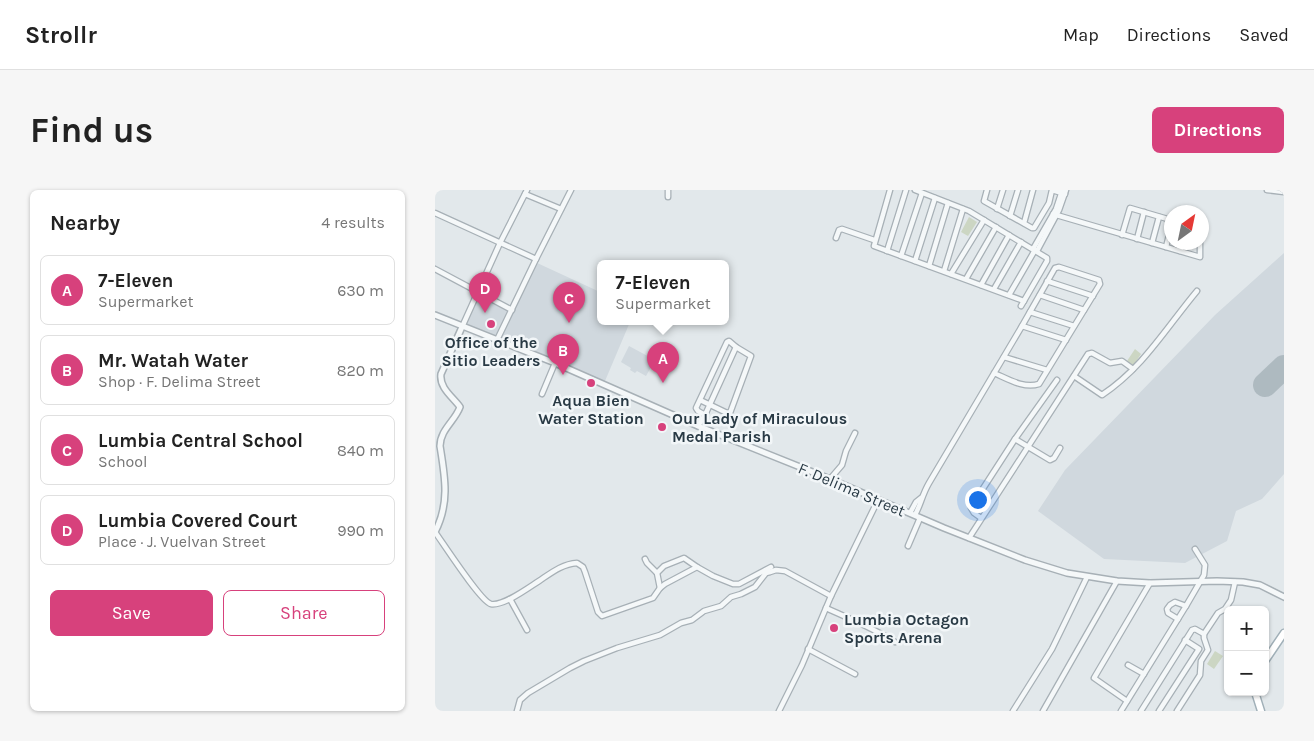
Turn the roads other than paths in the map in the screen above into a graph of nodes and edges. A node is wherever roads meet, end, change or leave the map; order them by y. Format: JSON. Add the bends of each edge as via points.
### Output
{"nodes":[{"id":1,"x":571,"y":190,"type":"edge"},
{"id":2,"x":668,"y":190,"type":"edge"},
{"id":3,"x":890,"y":190,"type":"edge"},
{"id":4,"x":906,"y":190,"type":"edge"},
{"id":5,"x":915,"y":190,"type":"edge"},
{"id":6,"x":987,"y":190,"type":"edge"},
{"id":7,"x":1003,"y":190,"type":"edge"},
{"id":8,"x":1018,"y":190,"type":"edge"},
{"id":9,"x":1033,"y":190,"type":"edge"},
{"id":10,"x":1052,"y":190,"type":"edge"},
{"id":11,"x":1267,"y":190,"type":"edge"},
{"id":12,"x":1064,"y":191,"type":"edge"},
{"id":13,"x":526,"y":192,"type":"edge"},
{"id":14,"x":1284,"y":192,"type":"edge"},
{"id":15,"x":922,"y":193,"type":"junction"},
{"id":16,"x":668,"y":197,"type":"dead end"},
{"id":17,"x":935,"y":198,"type":"junction"},
{"id":18,"x":948,"y":203,"type":"junction"},
{"id":19,"x":997,"y":208,"type":"junction"},
{"id":20,"x":561,"y":209,"type":"junction"},
{"id":21,"x":963,"y":209,"type":"junction"},
{"id":22,"x":435,"y":212,"type":"edge"},
{"id":23,"x":1144,"y":212,"type":"junction"},
{"id":24,"x":1055,"y":215,"type":"junction"},
{"id":25,"x":1010,"y":216,"type":"junction"},
{"id":26,"x":1159,"y":217,"type":"junction"},
{"id":27,"x":1164,"y":218,"type":"edge"},
{"id":28,"x":984,"y":220,"type":"junction"},
{"id":29,"x":1023,"y":223,"type":"junction"},
{"id":30,"x":996,"y":227,"type":"junction"},
{"id":31,"x":1009,"y":235,"type":"junction"},
{"id":32,"x":1122,"y":235,"type":"junction"},
{"id":33,"x":836,"y":238,"type":"dead end"},
{"id":34,"x":1137,"y":239,"type":"junction"},
{"id":35,"x":874,"y":240,"type":"junction"},
{"id":36,"x":1021,"y":242,"type":"junction"},
{"id":37,"x":500,"y":243,"type":"junction"},
{"id":38,"x":1152,"y":243,"type":"junction"},
{"id":39,"x":1164,"y":246,"type":"edge"},
{"id":40,"x":887,"y":250,"type":"junction"},
{"id":41,"x":1035,"y":250,"type":"junction"},
{"id":42,"x":1176,"y":250,"type":"edge"},
{"id":43,"x":1200,"y":250,"type":"edge"},
{"id":44,"x":1180,"y":251,"type":"joint"},
{"id":45,"x":901,"y":256,"type":"junction"},
{"id":46,"x":535,"y":259,"type":"junction"},
{"id":47,"x":915,"y":261,"type":"junction"},
{"id":48,"x":929,"y":266,"type":"junction"},
{"id":49,"x":435,"y":269,"type":"edge"},
{"id":50,"x":944,"y":271,"type":"junction"},
{"id":51,"x":951,"y":274,"type":"junction"},
{"id":52,"x":966,"y":279,"type":"junction"},
{"id":53,"x":1047,"y":282,"type":"junction"},
{"id":54,"x":981,"y":284,"type":"junction"},
{"id":55,"x":994,"y":290,"type":"junction"},
{"id":56,"x":478,"y":291,"type":"junction"},
{"id":57,"x":1197,"y":291,"type":"dead end"},
{"id":58,"x":1009,"y":295,"type":"junction"},
{"id":59,"x":1040,"y":295,"type":"junction"},
{"id":60,"x":1093,"y":296,"type":"junction"},
{"id":61,"x":1024,"y":301,"type":"junction"},
{"id":62,"x":1021,"y":306,"type":"dead end"},
{"id":63,"x":512,"y":310,"type":"junction"},
{"id":64,"x":1084,"y":310,"type":"junction"},
{"id":65,"x":1031,"y":312,"type":"junction"},
{"id":66,"x":435,"y":315,"type":"edge"},
{"id":67,"x":1022,"y":326,"type":"junction"},
{"id":68,"x":1074,"y":326,"type":"junction"},
{"id":69,"x":462,"y":327,"type":"junction"},
{"id":70,"x":497,"y":340,"type":"junction"},
{"id":71,"x":1066,"y":340,"type":"junction"},
{"id":72,"x":736,"y":347,"type":"junction"},
{"id":73,"x":1004,"y":357,"type":"junction"},
{"id":74,"x":555,"y":363,"type":"junction"},
{"id":75,"x":1133,"y":369,"type":"junction"},
{"id":76,"x":1047,"y":370,"type":"junction"},
{"id":77,"x":994,"y":373,"type":"junction"},
{"id":78,"x":1074,"y":376,"type":"junction"},
{"id":79,"x":1057,"y":380,"type":"dead end"},
{"id":80,"x":543,"y":394,"type":"dead end"},
{"id":81,"x":700,"y":400,"type":"junction"},
{"id":82,"x":710,"y":404,"type":"junction"},
{"id":83,"x":705,"y":415,"type":"junction"},
{"id":84,"x":698,"y":426,"type":"junction"},
{"id":85,"x":855,"y":433,"type":"dead end"},
{"id":86,"x":1015,"y":439,"type":"junction"},
{"id":87,"x":1027,"y":447,"type":"junction"},
{"id":88,"x":1060,"y":448,"type":"dead end"},
{"id":89,"x":830,"y":479,"type":"junction"},
{"id":90,"x":878,"y":500,"type":"junction"},
{"id":91,"x":915,"y":515,"type":"junction"},
{"id":92,"x":981,"y":518,"type":"junction"},
{"id":93,"x":435,"y":532,"type":"edge"},
{"id":94,"x":969,"y":538,"type":"junction"},
{"id":95,"x":908,"y":546,"type":"dead end"},
{"id":96,"x":1195,"y":549,"type":"dead end"},
{"id":97,"x":645,"y":559,"type":"dead end"},
{"id":98,"x":697,"y":567,"type":"junction"},
{"id":99,"x":771,"y":567,"type":"dead end"},
{"id":100,"x":657,"y":572,"type":"junction"},
{"id":101,"x":1087,"y":577,"type":"junction"},
{"id":102,"x":1117,"y":581,"type":"junction"},
{"id":103,"x":1199,"y":582,"type":"junction"},
{"id":104,"x":1235,"y":582,"type":"junction"},
{"id":105,"x":1150,"y":583,"type":"junction"},
{"id":106,"x":660,"y":588,"type":"junction"},
{"id":107,"x":831,"y":596,"type":"junction"},
{"id":108,"x":1284,"y":597,"type":"edge"},
{"id":109,"x":510,"y":599,"type":"junction"},
{"id":110,"x":1186,"y":606,"type":"junction"},
{"id":111,"x":826,"y":608,"type":"junction"},
{"id":112,"x":1178,"y":619,"type":"junction"},
{"id":113,"x":527,"y":630,"type":"dead end"},
{"id":114,"x":1284,"y":633,"type":"edge"},
{"id":115,"x":1205,"y":634,"type":"junction"},
{"id":116,"x":1185,"y":640,"type":"junction"},
{"id":117,"x":895,"y":642,"type":"dead end"},
{"id":118,"x":808,"y":649,"type":"junction"},
{"id":119,"x":1269,"y":655,"type":"edge"},
{"id":120,"x":1128,"y":665,"type":"dead end"},
{"id":121,"x":855,"y":674,"type":"dead end"},
{"id":122,"x":1144,"y":674,"type":"junction"},
{"id":123,"x":1256,"y":696,"type":"edge"},
{"id":124,"x":1127,"y":701,"type":"junction"},
{"id":125,"x":517,"y":711,"type":"edge"},
{"id":126,"x":779,"y":711,"type":"edge"},
{"id":127,"x":1013,"y":711,"type":"edge"},
{"id":128,"x":1043,"y":711,"type":"edge"},
{"id":129,"x":1121,"y":711,"type":"edge"},
{"id":130,"x":1141,"y":711,"type":"edge"},
{"id":131,"x":1159,"y":711,"type":"edge"},
{"id":132,"x":1177,"y":711,"type":"edge"},
{"id":133,"x":1261,"y":711,"type":"edge"}],
"edges":[{"from":1,"to":20,"type":"street"},
{"from":2,"to":16,"type":"street"},
{"from":3,"to":35,"type":"street"},
{"from":4,"to":40,"type":"street"},
{"from":5,"to":15,"type":"street"},
{"from":6,"to":19,"type":"street","via":[[984,201]]},
{"from":7,"to":19,"type":"street"},
{"from":8,"to":25,"type":"street"},
{"from":9,"to":29,"type":"street"},
{"from":10,"to":12,"type":"street"},
{"from":10,"to":29,"type":"street","via":[[1049,203],[1034,228]]},
{"from":11,"to":14,"type":"street"},
{"from":12,"to":24,"type":"street"},
{"from":13,"to":20,"type":"street"},
{"from":13,"to":37,"type":"street"},
{"from":15,"to":17,"type":"street"},
{"from":15,"to":45,"type":"street"},
{"from":17,"to":18,"type":"street"},
{"from":17,"to":47,"type":"street"},
{"from":18,"to":21,"type":"street"},
{"from":18,"to":48,"type":"street"},
{"from":19,"to":25,"type":"street"},
{"from":20,"to":46,"type":"street"},
{"from":21,"to":28,"type":"street"},
{"from":21,"to":50,"type":"street"},
{"from":22,"to":37,"type":"street"},
{"from":23,"to":26,"type":"street"},
{"from":23,"to":32,"type":"street","via":[[1129,208]]},
{"from":23,"to":34,"type":"street"},
{"from":24,"to":32,"type":"street"},
{"from":24,"to":41,"type":"street"},
{"from":25,"to":29,"type":"street"},
{"from":26,"to":27,"type":"street"},
{"from":26,"to":38,"type":"street"},
{"from":28,"to":30,"type":"street"},
{"from":28,"to":51,"type":"street"},
{"from":30,"to":31,"type":"street"},
{"from":30,"to":52,"type":"street"},
{"from":31,"to":36,"type":"street"},
{"from":31,"to":54,"type":"street"},
{"from":32,"to":34,"type":"street"},
{"from":33,"to":35,"type":"street","via":[[842,229]]},
{"from":34,"to":38,"type":"street"},
{"from":35,"to":40,"type":"street","via":[[874,246]]},
{"from":36,"to":41,"type":"street"},
{"from":36,"to":55,"type":"street"},
{"from":37,"to":46,"type":"street"},
{"from":37,"to":56,"type":"street"},
{"from":38,"to":39,"type":"street"},
{"from":40,"to":45,"type":"street"},
{"from":41,"to":58,"type":"street"},
{"from":41,"to":61,"type":"street","via":[[1048,259]]},
{"from":42,"to":44,"type":"street"},
{"from":43,"to":44,"type":"street","via":[[1200,257]]},
{"from":45,"to":47,"type":"street"},
{"from":46,"to":63,"type":"street"},
{"from":47,"to":48,"type":"street"},
{"from":48,"to":50,"type":"street"},
{"from":49,"to":56,"type":"street"},
{"from":50,"to":51,"type":"street"},
{"from":51,"to":52,"type":"street"},
{"from":52,"to":54,"type":"street"},
{"from":53,"to":59,"type":"street"},
{"from":53,"to":60,"type":"street"},
{"from":53,"to":60,"type":"street","via":[[1059,267],[1096,278],[1100,284]]},
{"from":54,"to":55,"type":"street"},
{"from":55,"to":58,"type":"street"},
{"from":56,"to":63,"type":"street"},
{"from":56,"to":69,"type":"street"},
{"from":57,"to":75,"type":"street","via":[[1151,352]]},
{"from":58,"to":61,"type":"street"},
{"from":59,"to":64,"type":"street"},
{"from":59,"to":65,"type":"street"},
{"from":60,"to":64,"type":"street"},
{"from":61,"to":62,"type":"street"},
{"from":63,"to":70,"type":"street"},
{"from":64,"to":68,"type":"street"},
{"from":65,"to":67,"type":"street"},
{"from":65,"to":68,"type":"street"},
{"from":66,"to":69,"type":"street","name":"F. Delima Street"},
{"from":67,"to":71,"type":"street"},
{"from":67,"to":73,"type":"street"},
{"from":68,"to":71,"type":"street"},
{"from":69,"to":70,"type":"street","name":"F. Delima Street"},
{"from":69,"to":93,"type":"street","via":[[440,381],[460,407],[440,439],[446,490],[441,521]]},
{"from":70,"to":74,"type":"street","name":"F. Delima Street"},
{"from":71,"to":76,"type":"street"},
{"from":72,"to":81,"type":"street","via":[[727,342]]},
{"from":72,"to":82,"type":"street"},
{"from":72,"to":82,"type":"street","via":[[751,357],[730,412]]},
{"from":73,"to":76,"type":"street"},
{"from":73,"to":77,"type":"street"},
{"from":74,"to":80,"type":"street"},
{"from":74,"to":84,"type":"street","name":"F. Delima Street"},
{"from":75,"to":78,"type":"street","via":[[1102,395]]},
{"from":75,"to":78,"type":"street","via":[[1122,361],[1110,363],[1090,353]]},
{"from":76,"to":77,"type":"street","via":[[1039,384],[1032,386]]},
{"from":77,"to":91,"type":"street","via":[[921,498]]},
{"from":78,"to":87,"type":"street"},
{"from":79,"to":86,"type":"street"},
{"from":81,"to":82,"type":"street"},
{"from":81,"to":83,"type":"street","via":[[696,410]]},
{"from":82,"to":83,"type":"street"},
{"from":83,"to":84,"type":"street"},
{"from":84,"to":89,"type":"street","name":"F. Delima Street"},
{"from":85,"to":89,"type":"street","via":[[842,465]]},
{"from":86,"to":87,"type":"street"},
{"from":86,"to":92,"type":"street","via":[[971,508]]},
{"from":87,"to":88,"type":"street","via":[[1050,460]]},
{"from":87,"to":92,"type":"street"},
{"from":89,"to":90,"type":"street","name":"F. Delima Street"},
{"from":90,"to":91,"type":"street","name":"F. Delima Street"},
{"from":90,"to":107,"type":"street"},
{"from":91,"to":94,"type":"street","name":"F. Delima Street"},
{"from":91,"to":95,"type":"street"},
{"from":92,"to":94,"type":"street"},
{"from":93,"to":109,"type":"street","via":[[485,600],[494,604]]},
{"from":94,"to":101,"type":"street","name":"F. Delima Street","via":[[1032,563]]},
{"from":96,"to":103,"type":"street","via":[[1205,565]]},
{"from":97,"to":100,"type":"street"},
{"from":98,"to":99,"type":"street","via":[[739,584]]},
{"from":98,"to":100,"type":"street","via":[[683,558]]},
{"from":98,"to":106,"type":"street"},
{"from":100,"to":106,"type":"street"},
{"from":101,"to":102,"type":"street","name":"F. Delima Street"},
{"from":101,"to":127,"type":"street","via":[[1052,649]]},
{"from":102,"to":105,"type":"street","name":"F. Delima Street"},
{"from":102,"to":128,"type":"street"},
{"from":103,"to":104,"type":"street","name":"F. Delima Street"},
{"from":103,"to":105,"type":"street","name":"F. Delima Street"},
{"from":103,"to":110,"type":"street"},
{"from":104,"to":108,"type":"street","name":"F. Delima Street","via":[[1260,586]]},
{"from":104,"to":115,"type":"street","via":[[1232,598]]},
{"from":105,"to":124,"type":"street","via":[[1094,678]]},
{"from":106,"to":109,"type":"street","via":[[653,598],[602,616],[585,572],[580,565],[573,564],[556,570]]},
{"from":107,"to":111,"type":"street"},
{"from":107,"to":125,"type":"street","via":[[785,571],[766,573],[755,587],[731,597],[721,606],[704,611],[693,620],[570,668],[528,693],[520,700]]},
{"from":109,"to":113,"type":"street"},
{"from":110,"to":112,"type":"street"},
{"from":110,"to":112,"type":"street","via":[[1175,602],[1167,609]]},
{"from":111,"to":117,"type":"street"},
{"from":111,"to":118,"type":"street"},
{"from":112,"to":122,"type":"street"},
{"from":114,"to":119,"type":"main road"},
{"from":115,"to":116,"type":"street","via":[[1193,629]]},
{"from":115,"to":132,"type":"street","via":[[1208,650],[1201,662],[1200,675]]},
{"from":116,"to":130,"type":"street"},
{"from":116,"to":131,"type":"street","via":[[1199,648]]},
{"from":118,"to":121,"type":"street"},
{"from":118,"to":126,"type":"street"},
{"from":120,"to":122,"type":"street"},
{"from":122,"to":124,"type":"street"},
{"from":123,"to":133,"type":"main road"},
{"from":124,"to":129,"type":"street"}]}
